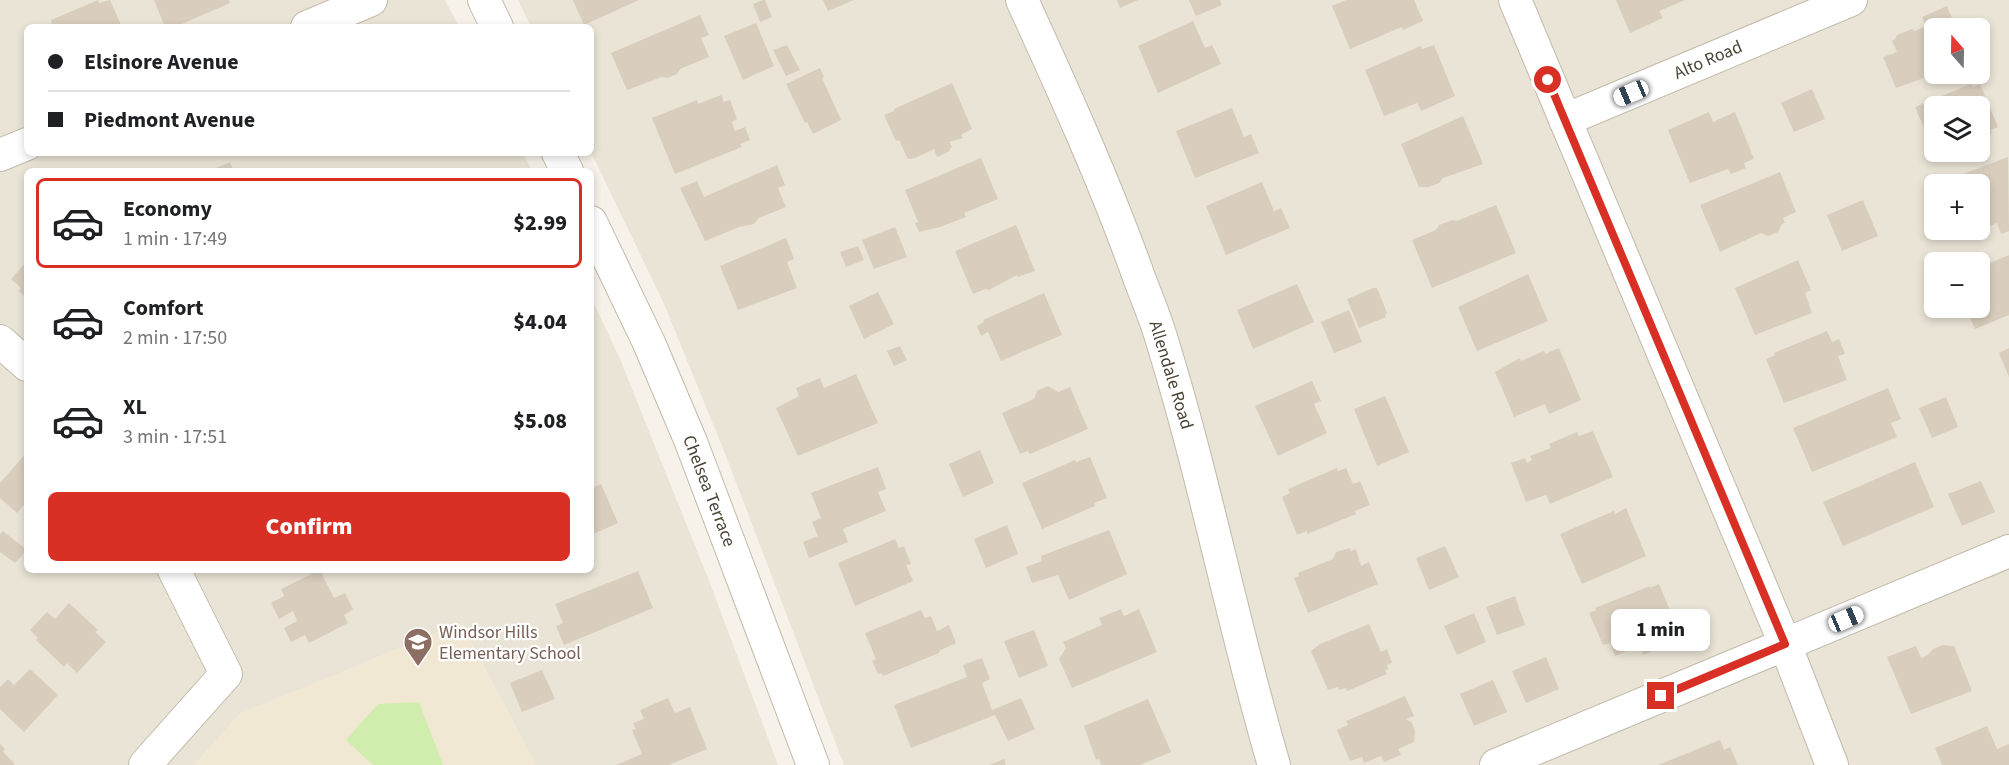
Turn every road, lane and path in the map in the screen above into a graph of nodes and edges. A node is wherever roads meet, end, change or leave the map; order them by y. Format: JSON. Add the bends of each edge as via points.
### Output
{"nodes":[{"id":1,"x":371,"y":0,"type":"edge"},
{"id":2,"x":484,"y":0,"type":"edge"},
{"id":3,"x":1022,"y":0,"type":"edge"},
{"id":4,"x":1515,"y":0,"type":"edge"},
{"id":5,"x":1851,"y":0,"type":"edge"},
{"id":6,"x":314,"y":24,"type":"edge"},
{"id":7,"x":496,"y":24,"type":"edge"},
{"id":8,"x":1565,"y":120,"type":"junction"},
{"id":9,"x":594,"y":228,"type":"edge"},
{"id":10,"x":0,"y":341,"type":"edge"},
{"id":11,"x":24,"y":362,"type":"edge"},
{"id":12,"x":2009,"y":551,"type":"edge"},
{"id":13,"x":176,"y":573,"type":"edge"},
{"id":14,"x":1785,"y":644,"type":"junction"},
{"id":15,"x":145,"y":765,"type":"edge"},
{"id":16,"x":813,"y":765,"type":"edge"},
{"id":17,"x":1274,"y":765,"type":"edge"},
{"id":18,"x":1496,"y":765,"type":"edge"},
{"id":19,"x":1832,"y":765,"type":"edge"}],
"edges":[{"from":1,"to":6,"type":"street"},
{"from":2,"to":7,"type":"street"},
{"from":3,"to":17,"type":"street","name":"Allendale Road","via":[[1120,224],[1163,342]]},
{"from":4,"to":8,"type":"street"},
{"from":5,"to":8,"type":"street","name":"Alto Road"},
{"from":8,"to":14,"type":"street"},
{"from":9,"to":16,"type":"street","name":"Chelsea Terrace","via":[[691,442]]},
{"from":10,"to":11,"type":"street"},
{"from":12,"to":14,"type":"street"},
{"from":13,"to":15,"type":"street","via":[[226,674]]},
{"from":14,"to":18,"type":"street"},
{"from":14,"to":19,"type":"street"}]}
